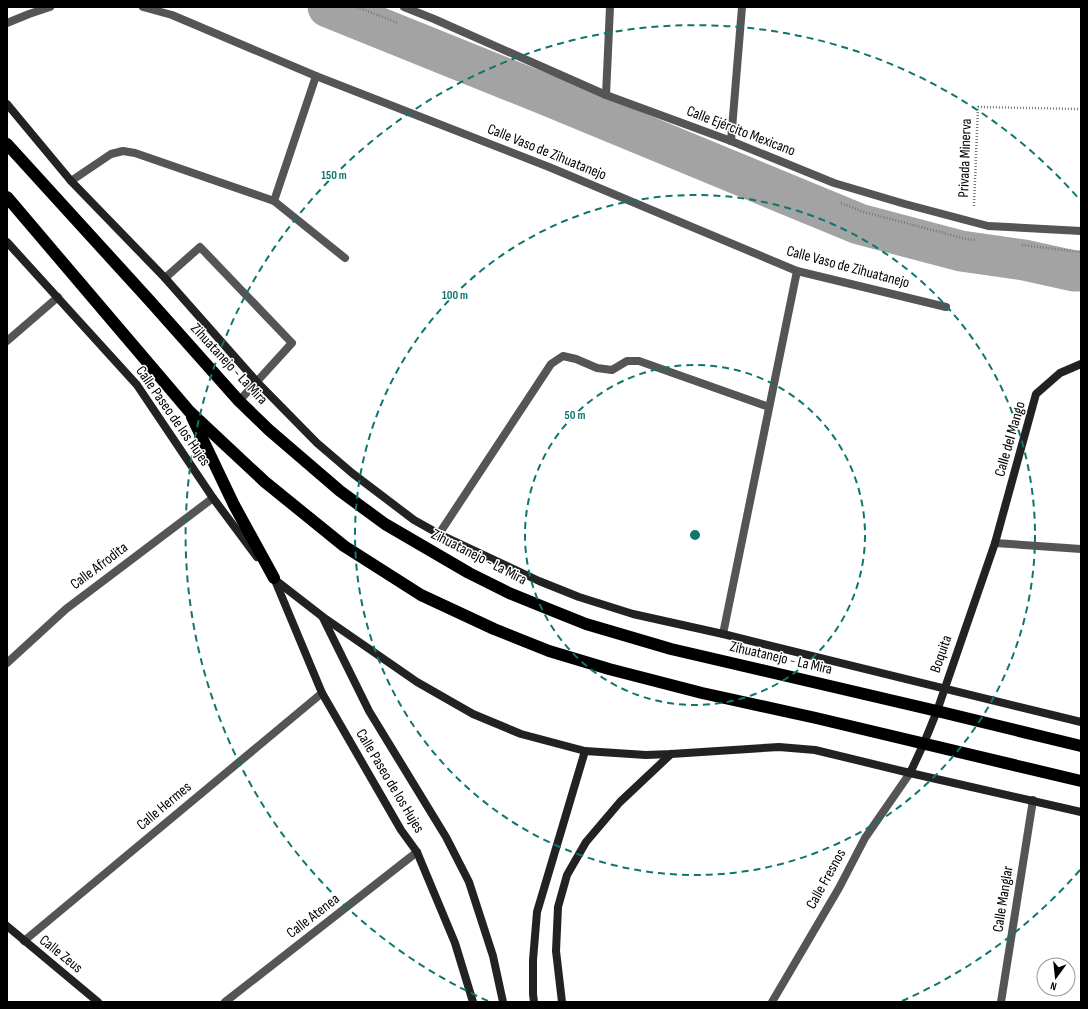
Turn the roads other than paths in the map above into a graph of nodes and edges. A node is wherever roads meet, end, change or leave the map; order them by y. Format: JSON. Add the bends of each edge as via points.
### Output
{"nodes":[{"id":1,"x":50,"y":7,"type":"edge"},
{"id":2,"x":143,"y":7,"type":"edge"},
{"id":3,"x":404,"y":7,"type":"edge"},
{"id":4,"x":610,"y":7,"type":"edge"},
{"id":5,"x":742,"y":7,"type":"edge"},
{"id":6,"x":7,"y":23,"type":"edge"},
{"id":7,"x":316,"y":76,"type":"junction"},
{"id":8,"x":606,"y":95,"type":"junction"},
{"id":9,"x":7,"y":104,"type":"edge"},
{"id":10,"x":731,"y":141,"type":"junction"},
{"id":11,"x":7,"y":144,"type":"edge"},
{"id":12,"x":71,"y":181,"type":"junction"},
{"id":13,"x":7,"y":197,"type":"edge"},
{"id":14,"x":274,"y":201,"type":"junction"},
{"id":15,"x":1081,"y":231,"type":"edge"},
{"id":16,"x":7,"y":242,"type":"edge"},
{"id":17,"x":346,"y":258,"type":"dead end"},
{"id":18,"x":797,"y":271,"type":"junction"},
{"id":19,"x":165,"y":278,"type":"junction"},
{"id":20,"x":58,"y":297,"type":"junction"},
{"id":21,"x":946,"y":307,"type":"dead end"},
{"id":22,"x":7,"y":341,"type":"edge"},
{"id":23,"x":1081,"y":364,"type":"edge"},
{"id":24,"x":257,"y":382,"type":"junction"},
{"id":25,"x":239,"y":401,"type":"junction"},
{"id":26,"x":769,"y":407,"type":"junction"},
{"id":27,"x":189,"y":410,"type":"junction"},
{"id":28,"x":213,"y":498,"type":"junction"},
{"id":29,"x":439,"y":534,"type":"junction"},
{"id":30,"x":995,"y":543,"type":"junction"},
{"id":31,"x":1081,"y":549,"type":"edge"},
{"id":32,"x":274,"y":578,"type":"junction"},
{"id":33,"x":323,"y":617,"type":"junction"},
{"id":34,"x":723,"y":634,"type":"junction"},
{"id":35,"x":7,"y":663,"type":"edge"},
{"id":36,"x":944,"y":689,"type":"junction"},
{"id":37,"x":322,"y":693,"type":"junction"},
{"id":38,"x":937,"y":711,"type":"junction"},
{"id":39,"x":1081,"y":722,"type":"edge"},
{"id":40,"x":924,"y":743,"type":"junction"},
{"id":41,"x":1081,"y":746,"type":"edge"},
{"id":42,"x":585,"y":751,"type":"junction"},
{"id":43,"x":671,"y":754,"type":"junction"},
{"id":44,"x":910,"y":773,"type":"junction"},
{"id":45,"x":1081,"y":781,"type":"edge"},
{"id":46,"x":1033,"y":800,"type":"junction"},
{"id":47,"x":1081,"y":812,"type":"edge"},
{"id":48,"x":417,"y":852,"type":"junction"},
{"id":49,"x":7,"y":926,"type":"edge"},
{"id":50,"x":24,"y":941,"type":"junction"},
{"id":51,"x":98,"y":1002,"type":"edge"},
{"id":52,"x":225,"y":1002,"type":"edge"},
{"id":53,"x":473,"y":1002,"type":"edge"},
{"id":54,"x":503,"y":1002,"type":"edge"},
{"id":55,"x":534,"y":1002,"type":"edge"},
{"id":56,"x":562,"y":1002,"type":"edge"},
{"id":57,"x":772,"y":1002,"type":"edge"},
{"id":58,"x":1001,"y":1002,"type":"edge"}],
"edges":[{"from":1,"to":6,"type":"street"},
{"from":2,"to":7,"type":"street","name":"Calle Vaso de Zihuatanejo","via":[[172,15]]},
{"from":3,"to":8,"type":"street","name":"Calle Ejército Mexicano"},
{"from":4,"to":8,"type":"street"},
{"from":5,"to":10,"type":"street"},
{"from":7,"to":14,"type":"street"},
{"from":7,"to":18,"type":"street","name":"Calle Vaso de Zihuatanejo","via":[[549,167]]},
{"from":8,"to":10,"type":"street","name":"Calle Ejército Mexicano"},
{"from":9,"to":12,"type":"main road"},
{"from":10,"to":15,"type":"street","name":"Calle Ejército Mexicano","via":[[834,182],[974,223]]},
{"from":11,"to":25,"type":"highway","name":"Zihuatanejo - La Mira"},
{"from":12,"to":14,"type":"street","via":[[112,154],[123,151]]},
{"from":12,"to":19,"type":"main road"},
{"from":13,"to":27,"type":"highway"},
{"from":14,"to":17,"type":"street"},
{"from":16,"to":20,"type":"main road","name":"Calle Paseo de los Hujes"},
{"from":18,"to":21,"type":"street","name":"Calle Vaso de Zihuatanejo"},
{"from":18,"to":26,"type":"street"},
{"from":19,"to":24,"type":"main road"},
{"from":19,"to":24,"type":"street","via":[[200,247],[292,343]]},
{"from":20,"to":22,"type":"street"},
{"from":20,"to":28,"type":"main road","name":"Calle Paseo de los Hujes","via":[[137,385]]},
{"from":23,"to":30,"type":"main road","name":"Calle del Mango","via":[[1060,373],[1036,394]]},
{"from":24,"to":25,"type":"street"},
{"from":24,"to":29,"type":"main road","via":[[317,443],[352,473],[414,520]]},
{"from":25,"to":38,"type":"highway","name":"Zihuatanejo - La Mira","via":[[334,486],[385,524],[509,593],[586,624],[671,649]]},
{"from":26,"to":29,"type":"street","via":[[639,361],[627,362],[612,370],[597,368],[563,356],[552,364]]},
{"from":26,"to":34,"type":"street"},
{"from":27,"to":32,"type":"highway","via":[[234,505]]},
{"from":27,"to":40,"type":"highway","via":[[265,482],[344,546],[421,594],[494,629],[549,651],[610,669],[702,693]]},
{"from":28,"to":32,"type":"main road","name":"Calle Paseo de los Hujes"},
{"from":28,"to":35,"type":"street","name":"Calle Afrodita","via":[[66,609]]},
{"from":29,"to":34,"type":"main road","via":[[579,597],[632,614]]},
{"from":30,"to":31,"type":"street"},
{"from":30,"to":36,"type":"main road","name":"Boquita"},
{"from":32,"to":33,"type":"main road","name":"Calle Paseo de los Hujes"},
{"from":32,"to":37,"type":"main road","name":"Calle Paseo de los Hujes"},
{"from":33,"to":42,"type":"main road","name":"Calle Paseo de los Hujes","via":[[417,682],[474,714],[521,734]]},
{"from":33,"to":54,"type":"main road","name":"Calle Paseo de los Hujes","via":[[369,711],[446,837],[469,882],[493,956]]},
{"from":34,"to":36,"type":"main road"},
{"from":36,"to":38,"type":"main road","name":"Boquita"},
{"from":36,"to":39,"type":"main road"},
{"from":37,"to":48,"type":"main road","name":"Calle Paseo de los Hujes","via":[[401,830]]},
{"from":37,"to":50,"type":"street","name":"Calle Hermes"},
{"from":38,"to":40,"type":"main road","name":"Boquita"},
{"from":38,"to":41,"type":"highway","name":"Zihuatanejo - La Mira"},
{"from":40,"to":44,"type":"main road","name":"Boquita"},
{"from":40,"to":45,"type":"highway"},
{"from":42,"to":43,"type":"main road","name":"Calle Paseo de los Hujes"},
{"from":42,"to":55,"type":"main road","via":[[537,912],[533,960]]},
{"from":43,"to":44,"type":"main road","name":"Calle Paseo de los Hujes","via":[[779,747],[815,750]]},
{"from":43,"to":56,"type":"main road","via":[[620,802],[586,842],[567,875],[558,907],[556,951]]},
{"from":44,"to":46,"type":"main road","name":"Calle Paseo de los Hujes"},
{"from":44,"to":57,"type":"street","name":"Calle Fresnos","via":[[865,838],[839,888]]},
{"from":46,"to":47,"type":"main road","name":"Calle Paseo de los Hujes"},
{"from":46,"to":58,"type":"street","name":"Calle Manglar"},
{"from":48,"to":52,"type":"street","name":"Calle Atenea"},
{"from":48,"to":53,"type":"main road","name":"Calle Paseo de los Hujes","via":[[455,943]]},
{"from":49,"to":50,"type":"main road","name":"Calle Zeus"},
{"from":50,"to":51,"type":"main road","name":"Calle Zeus"}]}
